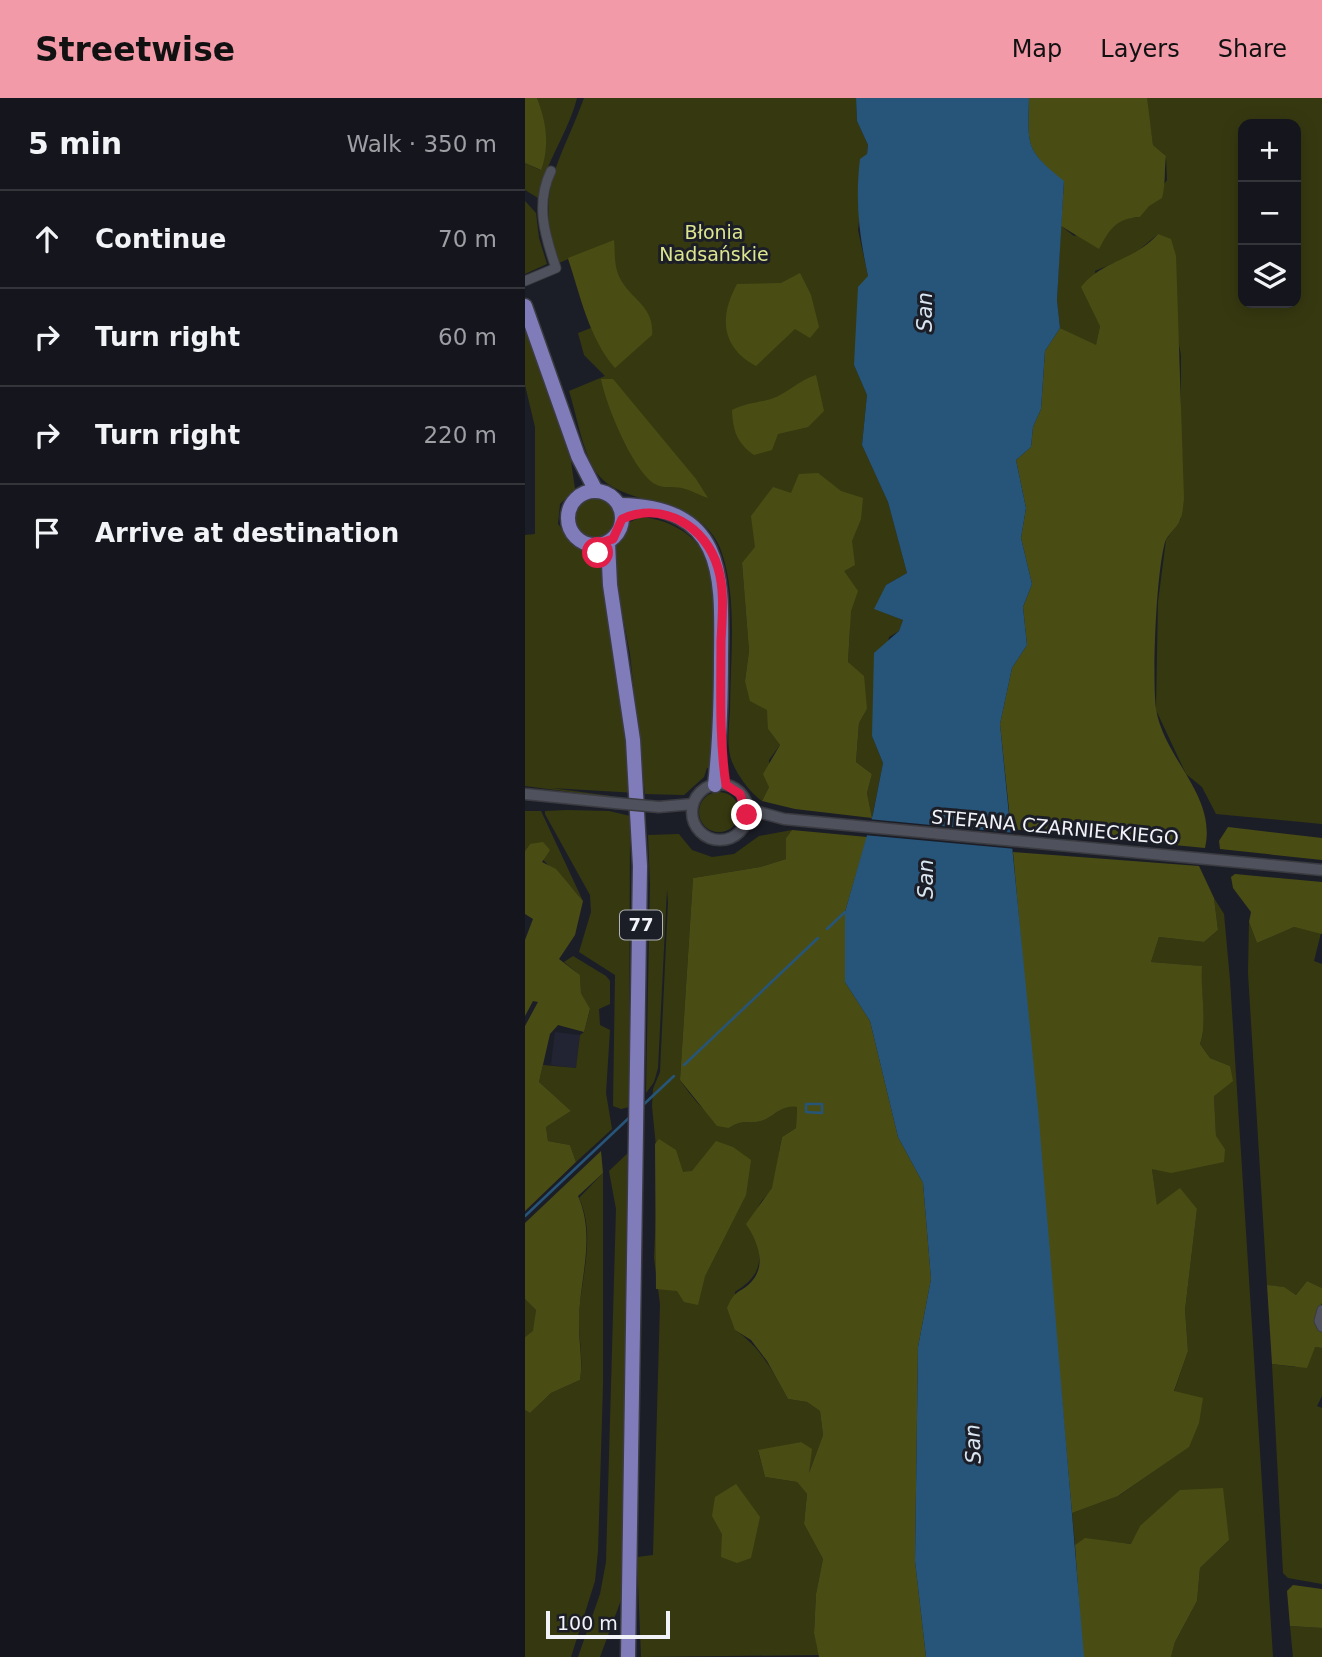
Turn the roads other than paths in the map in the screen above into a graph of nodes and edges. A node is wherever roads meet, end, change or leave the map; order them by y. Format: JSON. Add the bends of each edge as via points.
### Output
{"nodes":[{"id":1,"x":551,"y":171,"type":"dead end"},
{"id":2,"x":525,"y":281,"type":"edge"},
{"id":3,"x":525,"y":306,"type":"edge"},
{"id":4,"x":589,"y":492,"type":"junction"},
{"id":5,"x":621,"y":512,"type":"junction"},
{"id":6,"x":601,"y":544,"type":"junction"},
{"id":7,"x":721,"y":785,"type":"junction"},
{"id":8,"x":525,"y":794,"type":"edge"},
{"id":9,"x":693,"y":810,"type":"junction"},
{"id":10,"x":747,"y":815,"type":"junction"},
{"id":11,"x":1322,"y":870,"type":"edge"},
{"id":12,"x":1322,"y":1310,"type":"edge"},
{"id":13,"x":1322,"y":1327,"type":"edge"},
{"id":14,"x":628,"y":1657,"type":"edge"}],
"edges":[{"from":1,"to":2,"type":"street","via":[[542,216],[556,268]]},
{"from":3,"to":4,"type":"main road"},
{"from":4,"to":5,"type":"main road","via":[[608,494]]},
{"from":4,"to":6,"type":"main road","via":[[570,507],[568,524],[577,539]]},
{"from":5,"to":6,"type":"main road","via":[[617,534]]},
{"from":5,"to":7,"type":"main road","via":[[644,507],[683,522],[702,537],[719,570]]},
{"from":6,"to":14,"type":"main road","number":"77","via":[[628,697],[641,909]]},
{"from":7,"to":9,"type":"street","via":[[702,792]]},
{"from":7,"to":10,"type":"street","via":[[740,794]]},
{"from":8,"to":9,"type":"street","bridge":true},
{"from":9,"to":10,"type":"street","via":[[700,832],[717,840],[735,836]]},
{"from":10,"to":11,"type":"street","name":"STEFANA CZARNIECKIEGO"},
{"from":12,"to":13,"type":"street"}]}
